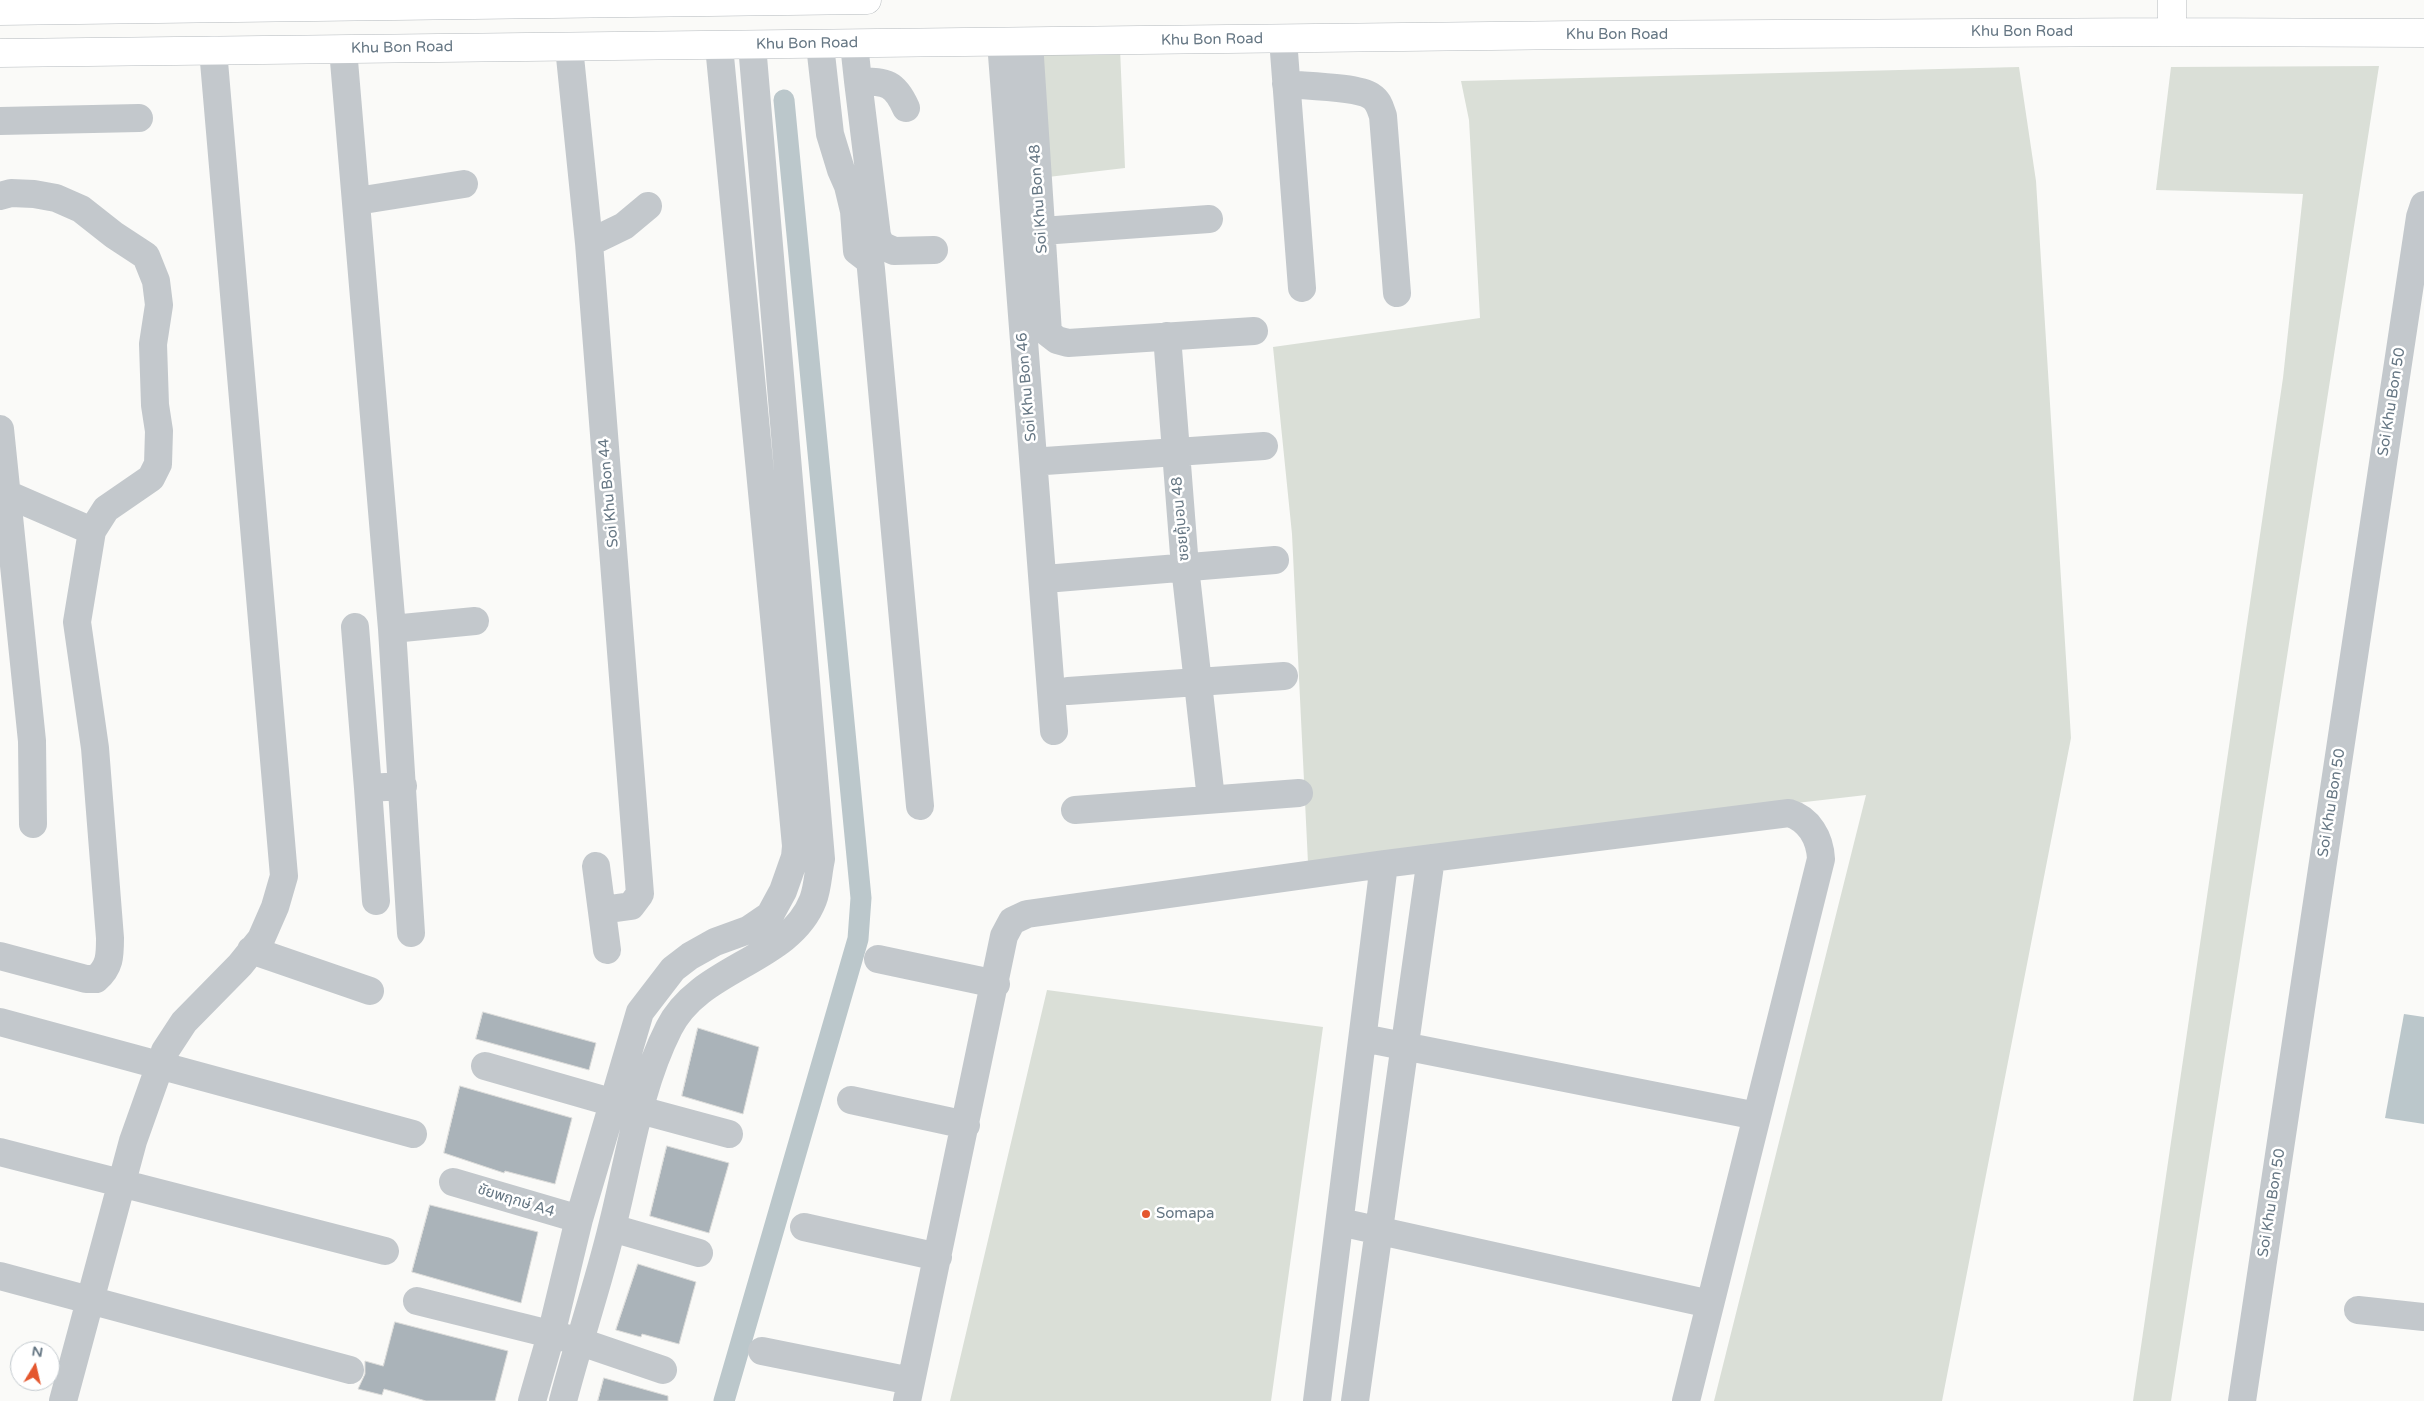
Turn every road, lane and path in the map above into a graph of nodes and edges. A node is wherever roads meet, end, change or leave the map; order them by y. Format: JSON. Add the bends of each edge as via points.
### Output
{"nodes":[{"id":1,"x":867,"y":0,"type":"edge"},
{"id":2,"x":2172,"y":0,"type":"edge"},
{"id":3,"x":741,"y":1,"type":"edge"},
{"id":4,"x":553,"y":2,"type":"edge"},
{"id":5,"x":380,"y":3,"type":"edge"},
{"id":6,"x":142,"y":5,"type":"edge"},
{"id":7,"x":0,"y":8,"type":"edge"},
{"id":8,"x":2172,"y":32,"type":"junction"},
{"id":9,"x":2424,"y":33,"type":"edge"},
{"id":10,"x":1282,"y":39,"type":"junction"},
{"id":11,"x":1001,"y":42,"type":"junction"},
{"id":12,"x":1029,"y":42,"type":"junction"},
{"id":13,"x":854,"y":44,"type":"junction"},
{"id":14,"x":752,"y":45,"type":"junction"},
{"id":15,"x":820,"y":45,"type":"junction"},
{"id":16,"x":719,"y":46,"type":"junction"},
{"id":17,"x":569,"y":47,"type":"junction"},
{"id":18,"x":343,"y":49,"type":"junction"},
{"id":19,"x":213,"y":50,"type":"junction"},
{"id":20,"x":0,"y":52,"type":"edge"},
{"id":21,"x":858,"y":80,"type":"junction"},
{"id":22,"x":1286,"y":84,"type":"junction"},
{"id":23,"x":906,"y":108,"type":"dead end"},
{"id":24,"x":138,"y":118,"type":"dead end"},
{"id":25,"x":0,"y":120,"type":"edge"},
{"id":26,"x":464,"y":184,"type":"dead end"},
{"id":27,"x":0,"y":196,"type":"edge"},
{"id":28,"x":357,"y":202,"type":"junction"},
{"id":29,"x":2424,"y":205,"type":"edge"},
{"id":30,"x":648,"y":206,"type":"dead end"},
{"id":31,"x":1209,"y":219,"type":"dead end"},
{"id":32,"x":1042,"y":231,"type":"junction"},
{"id":33,"x":589,"y":243,"type":"junction"},
{"id":34,"x":934,"y":250,"type":"dead end"},
{"id":35,"x":1302,"y":288,"type":"dead end"},
{"id":36,"x":1397,"y":293,"type":"dead end"},
{"id":37,"x":1254,"y":331,"type":"dead end"},
{"id":38,"x":1168,"y":336,"type":"junction"},
{"id":39,"x":0,"y":428,"type":"edge"},
{"id":40,"x":1264,"y":446,"type":"dead end"},
{"id":41,"x":1176,"y":452,"type":"junction"},
{"id":42,"x":1045,"y":462,"type":"dead end"},
{"id":43,"x":7,"y":494,"type":"junction"},
{"id":44,"x":92,"y":531,"type":"junction"},
{"id":45,"x":1276,"y":560,"type":"dead end"},
{"id":46,"x":1185,"y":567,"type":"junction"},
{"id":47,"x":1057,"y":578,"type":"dead end"},
{"id":48,"x":475,"y":621,"type":"dead end"},
{"id":49,"x":355,"y":627,"type":"dead end"},
{"id":50,"x":392,"y":628,"type":"junction"},
{"id":51,"x":1284,"y":676,"type":"dead end"},
{"id":52,"x":1196,"y":683,"type":"junction"},
{"id":53,"x":1068,"y":691,"type":"dead end"},
{"id":54,"x":1054,"y":731,"type":"dead end"},
{"id":55,"x":403,"y":786,"type":"junction"},
{"id":56,"x":368,"y":788,"type":"junction"},
{"id":57,"x":1299,"y":793,"type":"dead end"},
{"id":58,"x":1211,"y":799,"type":"junction"},
{"id":59,"x":920,"y":806,"type":"dead end"},
{"id":60,"x":1075,"y":810,"type":"dead end"},
{"id":61,"x":33,"y":824,"type":"dead end"},
{"id":62,"x":808,"y":858,"type":"junction"},
{"id":63,"x":1431,"y":858,"type":"junction"},
{"id":64,"x":1384,"y":864,"type":"junction"},
{"id":65,"x":596,"y":866,"type":"dead end"},
{"id":66,"x":376,"y":901,"type":"dead end"},
{"id":67,"x":602,"y":910,"type":"junction"},
{"id":68,"x":411,"y":933,"type":"dead end"},
{"id":69,"x":252,"y":950,"type":"junction"},
{"id":70,"x":607,"y":950,"type":"dead end"},
{"id":71,"x":0,"y":956,"type":"edge"},
{"id":72,"x":878,"y":959,"type":"dead end"},
{"id":73,"x":1373,"y":960,"type":"junction"},
{"id":74,"x":1417,"y":965,"type":"junction"},
{"id":75,"x":996,"y":984,"type":"junction"},
{"id":76,"x":370,"y":991,"type":"dead end"},
{"id":77,"x":0,"y":1022,"type":"edge"},
{"id":78,"x":1363,"y":1038,"type":"junction"},
{"id":79,"x":1406,"y":1046,"type":"junction"},
{"id":80,"x":160,"y":1065,"type":"junction"},
{"id":81,"x":485,"y":1066,"type":"dead end"},
{"id":82,"x":851,"y":1100,"type":"dead end"},
{"id":83,"x":627,"y":1107,"type":"junction"},
{"id":84,"x":1757,"y":1116,"type":"junction"},
{"id":85,"x":966,"y":1125,"type":"junction"},
{"id":86,"x":413,"y":1134,"type":"dead end"},
{"id":87,"x":729,"y":1134,"type":"dead end"},
{"id":88,"x":0,"y":1152,"type":"edge"},
{"id":89,"x":454,"y":1182,"type":"dead end"},
{"id":90,"x":122,"y":1184,"type":"junction"},
{"id":91,"x":579,"y":1219,"type":"junction"},
{"id":92,"x":1340,"y":1222,"type":"junction"},
{"id":93,"x":804,"y":1226,"type":"dead end"},
{"id":94,"x":612,"y":1228,"type":"junction"},
{"id":95,"x":1379,"y":1230,"type":"junction"},
{"id":96,"x":385,"y":1251,"type":"dead end"},
{"id":97,"x":699,"y":1253,"type":"dead end"},
{"id":98,"x":938,"y":1256,"type":"junction"},
{"id":99,"x":0,"y":1276,"type":"edge"},
{"id":100,"x":90,"y":1300,"type":"junction"},
{"id":101,"x":417,"y":1300,"type":"dead end"},
{"id":102,"x":1710,"y":1304,"type":"junction"},
{"id":103,"x":2358,"y":1310,"type":"dead end"},
{"id":104,"x":2424,"y":1317,"type":"edge"},
{"id":105,"x":551,"y":1335,"type":"junction"},
{"id":106,"x":578,"y":1341,"type":"junction"},
{"id":107,"x":762,"y":1351,"type":"dead end"},
{"id":108,"x":350,"y":1370,"type":"dead end"},
{"id":109,"x":663,"y":1370,"type":"dead end"},
{"id":110,"x":909,"y":1391,"type":"edge"},
{"id":111,"x":64,"y":1395,"type":"edge"},
{"id":112,"x":532,"y":1401,"type":"edge"},
{"id":113,"x":562,"y":1401,"type":"edge"},
{"id":114,"x":1317,"y":1401,"type":"edge"},
{"id":115,"x":1355,"y":1401,"type":"edge"},
{"id":116,"x":1686,"y":1401,"type":"edge"},
{"id":117,"x":2242,"y":1401,"type":"edge"}],
"edges":[{"from":1,"to":3,"type":"main road"},
{"from":2,"to":8,"type":"main road"},
{"from":3,"to":4,"type":"main road"},
{"from":4,"to":5,"type":"main road"},
{"from":5,"to":6,"type":"main road"},
{"from":6,"to":7,"type":"main road"},
{"from":8,"to":9,"type":"main road","name":"Khu Bon Road"},
{"from":8,"to":10,"type":"main road","name":"Khu Bon Road"},
{"from":10,"to":12,"type":"main road","name":"Khu Bon Road"},
{"from":10,"to":22,"type":"street"},
{"from":11,"to":12,"type":"main road","name":"Khu Bon Road"},
{"from":11,"to":13,"type":"main road","name":"Khu Bon Road"},
{"from":11,"to":54,"type":"street","name":"Soi Khu Bon 46"},
{"from":12,"to":32,"type":"street","name":"Soi Khu Bon 48"},
{"from":13,"to":15,"type":"main road","name":"Khu Bon Road"},
{"from":13,"to":21,"type":"street"},
{"from":14,"to":15,"type":"main road","name":"Khu Bon Road"},
{"from":14,"to":16,"type":"main road","name":"Khu Bon Road"},
{"from":14,"to":62,"type":"street"},
{"from":15,"to":59,"type":"street","via":[[830,134],[854,211],[857,251],[870,261]]},
{"from":16,"to":17,"type":"main road","name":"Khu Bon Road"},
{"from":16,"to":62,"type":"street","via":[[796,846]]},
{"from":17,"to":18,"type":"main road","name":"Khu Bon Road"},
{"from":17,"to":33,"type":"street","name":"Soi Khu Bon 44"},
{"from":18,"to":19,"type":"main road","name":"Khu Bon Road"},
{"from":18,"to":28,"type":"street"},
{"from":19,"to":20,"type":"main road","name":"Khu Bon Road"},
{"from":19,"to":69,"type":"street","via":[[284,876],[275,907],[261,939]]},
{"from":21,"to":23,"type":"street","via":[[888,84],[896,89]]},
{"from":21,"to":34,"type":"street","via":[[881,245],[894,251]]},
{"from":22,"to":35,"type":"street"},
{"from":22,"to":36,"type":"street","via":[[1357,92],[1378,101],[1383,116]]},
{"from":24,"to":25,"type":"street"},
{"from":26,"to":28,"type":"street"},
{"from":27,"to":44,"type":"street","via":[[34,194],[56,198],[81,209],[146,256],[156,281],[159,305],[153,344],[158,464],[151,478],[106,509]]},
{"from":28,"to":50,"type":"street"},
{"from":29,"to":117,"type":"street","name":"Soi Khu Bon 50"},
{"from":30,"to":33,"type":"street","via":[[624,226]]},
{"from":31,"to":32,"type":"street"},
{"from":32,"to":38,"type":"street","name":"Soi Khu Bon 48","via":[[1048,333],[1052,337],[1068,343]]},
{"from":33,"to":67,"type":"street","name":"Soi Khu Bon 44","via":[[640,894],[631,906]]},
{"from":37,"to":38,"type":"street"},
{"from":38,"to":41,"type":"street","name":"ซอยคู้บอน 48"},
{"from":39,"to":43,"type":"street"},
{"from":40,"to":41,"type":"street"},
{"from":41,"to":42,"type":"street"},
{"from":41,"to":46,"type":"street","name":"ซอยคู้บอน 48"},
{"from":43,"to":44,"type":"street"},
{"from":43,"to":61,"type":"street","via":[[32,740]]},
{"from":44,"to":71,"type":"street","via":[[77,622],[95,748],[110,956],[102,974],[86,979]]},
{"from":45,"to":46,"type":"street"},
{"from":46,"to":47,"type":"street"},
{"from":46,"to":52,"type":"street","name":"ซอยคู้บอน 48"},
{"from":48,"to":50,"type":"street"},
{"from":49,"to":56,"type":"street"},
{"from":50,"to":55,"type":"street"},
{"from":51,"to":52,"type":"street"},
{"from":52,"to":53,"type":"street"},
{"from":52,"to":58,"type":"street","name":"ซอยคู้บอน 48"},
{"from":55,"to":56,"type":"street"},
{"from":55,"to":68,"type":"street"},
{"from":56,"to":66,"type":"street"},
{"from":57,"to":58,"type":"street"},
{"from":58,"to":60,"type":"street"},
{"from":62,"to":83,"type":"street","via":[[813,900],[795,928],[689,999],[670,1026],[649,1079]]},
{"from":63,"to":64,"type":"street"},
{"from":63,"to":74,"type":"street"},
{"from":63,"to":84,"type":"street","via":[[1788,813],[1802,820],[1817,839],[1821,859]]},
{"from":64,"to":73,"type":"street"},
{"from":64,"to":75,"type":"street","via":[[1023,915],[1012,921],[1005,932]]},
{"from":65,"to":67,"type":"street"},
{"from":67,"to":70,"type":"street"},
{"from":69,"to":76,"type":"street"},
{"from":69,"to":80,"type":"street","via":[[184,1022]]},
{"from":72,"to":75,"type":"street"},
{"from":73,"to":74,"type":"street"},
{"from":73,"to":78,"type":"street"},
{"from":74,"to":79,"type":"street"},
{"from":75,"to":85,"type":"street"},
{"from":77,"to":80,"type":"street"},
{"from":78,"to":79,"type":"street"},
{"from":78,"to":92,"type":"street"},
{"from":79,"to":84,"type":"street"},
{"from":79,"to":95,"type":"street"},
{"from":80,"to":86,"type":"street"},
{"from":80,"to":90,"type":"street","via":[[133,1141]]},
{"from":81,"to":83,"type":"street"},
{"from":82,"to":85,"type":"street"},
{"from":83,"to":87,"type":"street"},
{"from":83,"to":91,"type":"street"},
{"from":83,"to":94,"type":"street"},
{"from":84,"to":102,"type":"street"},
{"from":85,"to":98,"type":"street"},
{"from":88,"to":90,"type":"street"},
{"from":89,"to":91,"type":"street","name":"ชัยพฤกษ์ A4"},
{"from":90,"to":96,"type":"street"},
{"from":90,"to":100,"type":"street"},
{"from":91,"to":105,"type":"street"},
{"from":92,"to":95,"type":"street"},
{"from":92,"to":114,"type":"street"},
{"from":93,"to":98,"type":"street"},
{"from":94,"to":97,"type":"street"},
{"from":94,"to":106,"type":"street"},
{"from":95,"to":102,"type":"street"},
{"from":95,"to":115,"type":"street"},
{"from":98,"to":110,"type":"street"},
{"from":99,"to":100,"type":"street"},
{"from":100,"to":108,"type":"street"},
{"from":100,"to":111,"type":"street"},
{"from":101,"to":105,"type":"street"},
{"from":102,"to":116,"type":"street"},
{"from":103,"to":104,"type":"street"},
{"from":105,"to":106,"type":"street"},
{"from":105,"to":112,"type":"street"},
{"from":106,"to":109,"type":"street"},
{"from":106,"to":113,"type":"street"},
{"from":107,"to":110,"type":"street"}]}
